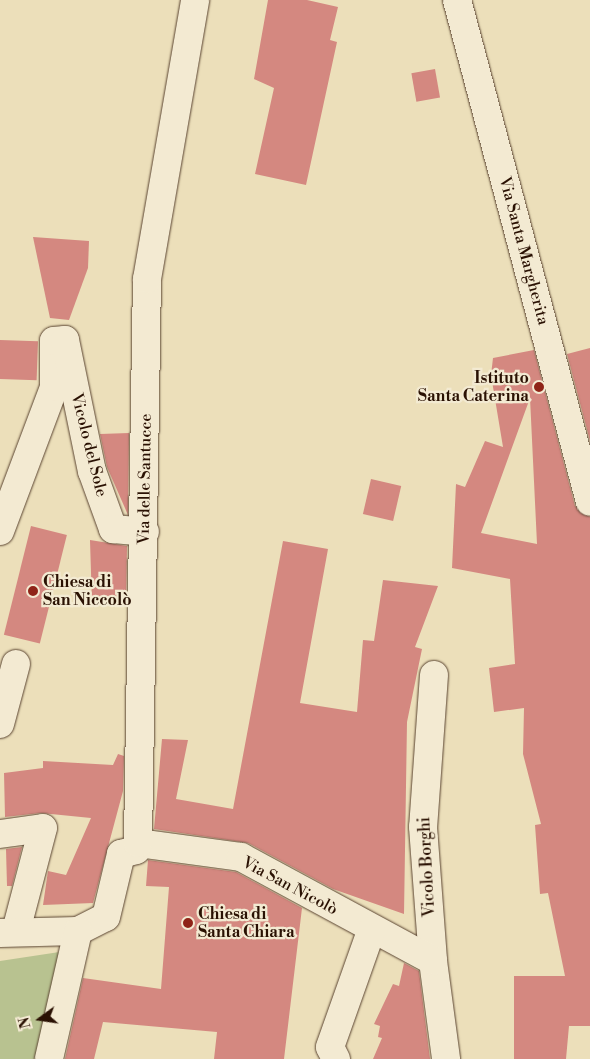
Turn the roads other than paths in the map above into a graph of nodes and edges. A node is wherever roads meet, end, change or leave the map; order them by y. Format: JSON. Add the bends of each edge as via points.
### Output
{"nodes":[{"id":1,"x":195,"y":0,"type":"edge"},
{"id":2,"x":457,"y":0,"type":"edge"},
{"id":3,"x":590,"y":502,"type":"edge"},
{"id":4,"x":0,"y":531,"type":"edge"},
{"id":5,"x":145,"y":532,"type":"junction"},
{"id":6,"x":16,"y":664,"type":"dead end"},
{"id":7,"x":434,"y":675,"type":"dead end"},
{"id":8,"x":0,"y":724,"type":"edge"},
{"id":9,"x":0,"y":834,"type":"edge"},
{"id":10,"x":138,"y":843,"type":"junction"},
{"id":11,"x":78,"y":931,"type":"junction"},
{"id":12,"x":371,"y":931,"type":"junction"},
{"id":13,"x":8,"y":932,"type":"edge"},
{"id":14,"x":433,"y":961,"type":"junction"},
{"id":15,"x":49,"y":1059,"type":"edge"},
{"id":16,"x":336,"y":1059,"type":"edge"},
{"id":17,"x":446,"y":1059,"type":"edge"}],
"edges":[{"from":1,"to":5,"type":"street","name":"Via delle Santucce","via":[[147,279]]},
{"from":2,"to":3,"type":"street","name":"Via Santa Margherita"},
{"from":4,"to":5,"type":"street","name":"Vicolo del Sole","via":[[54,387],[54,341],[65,340],[92,471],[113,529]]},
{"from":5,"to":10,"type":"street","name":"Via delle Santucce"},
{"from":6,"to":8,"type":"street"},
{"from":7,"to":14,"type":"street","name":"Vicolo Borghi","via":[[423,826]]},
{"from":9,"to":13,"type":"street","via":[[43,828]]},
{"from":10,"to":11,"type":"street","via":[[136,850],[121,854],[106,917]]},
{"from":10,"to":12,"type":"street","name":"Via San Nicolò","via":[[241,858]]},
{"from":11,"to":13,"type":"street"},
{"from":11,"to":15,"type":"street"},
{"from":12,"to":14,"type":"street","name":"Via San Nicolò"},
{"from":12,"to":16,"type":"street","via":[[330,1047]]},
{"from":14,"to":17,"type":"street","name":"Vicolo Borghi"}]}
